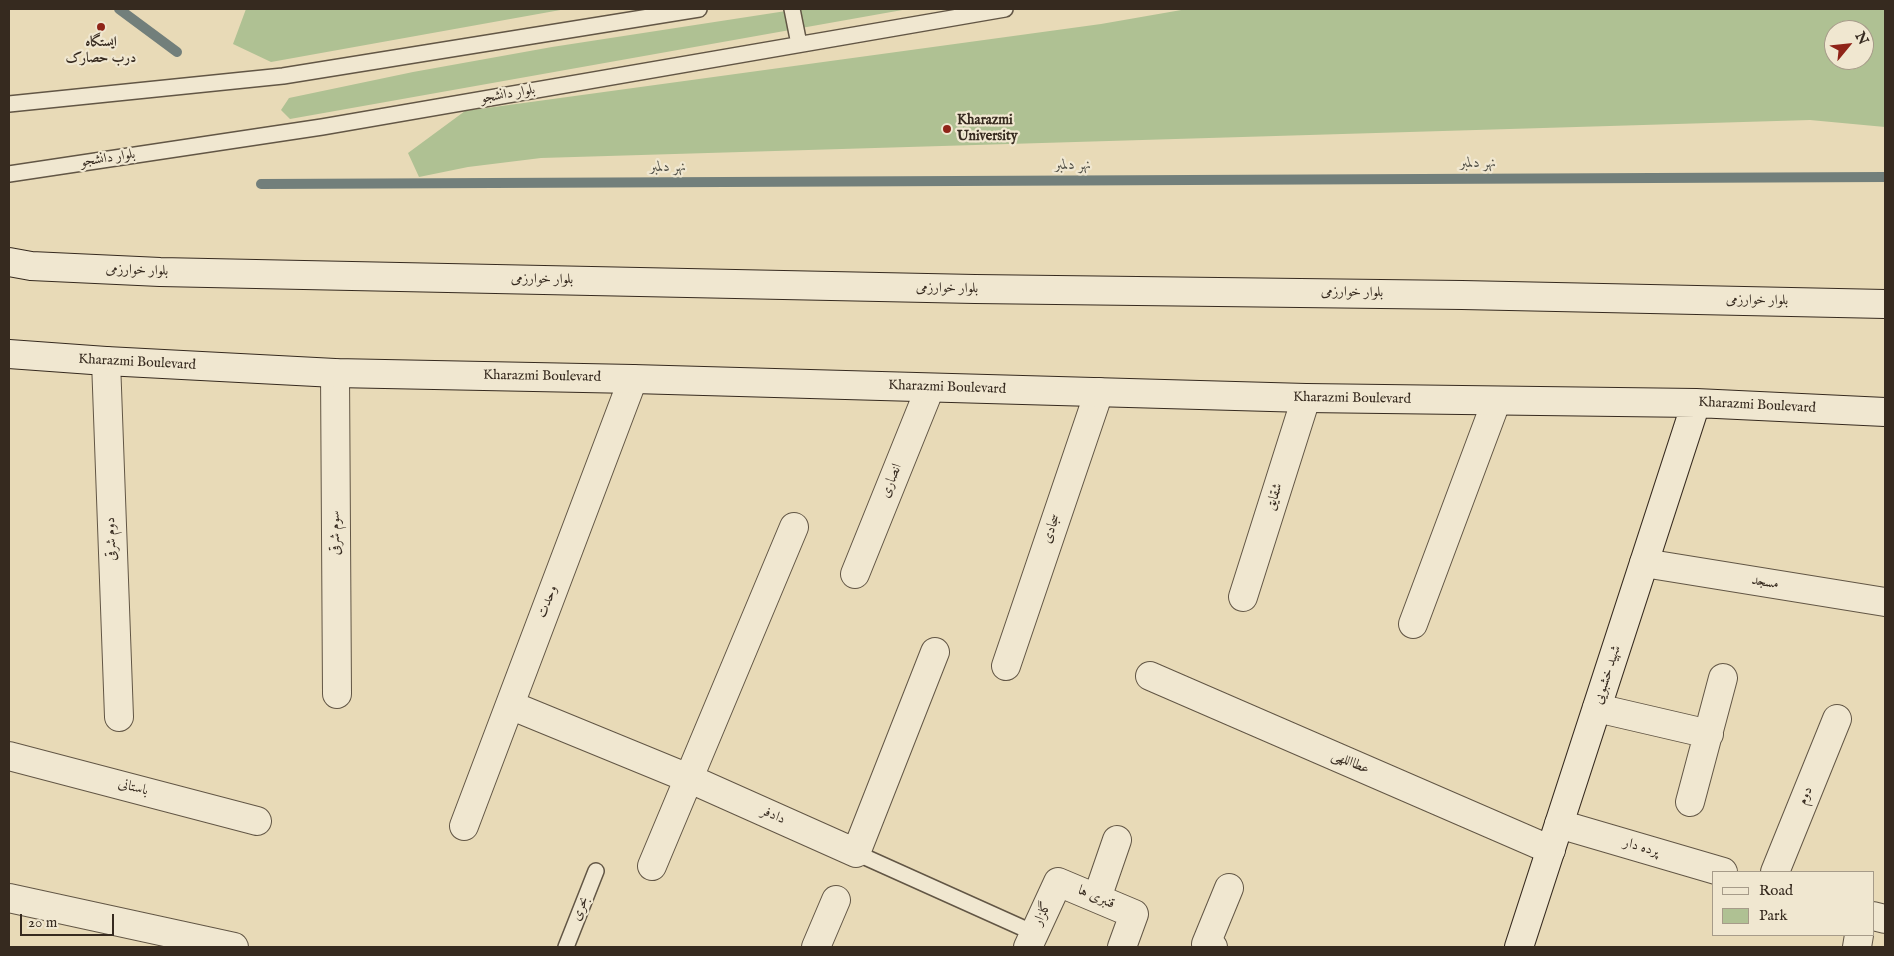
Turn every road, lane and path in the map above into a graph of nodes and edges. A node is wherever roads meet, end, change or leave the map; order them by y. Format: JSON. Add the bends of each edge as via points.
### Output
{"nodes":[{"id":1,"x":699,"y":9,"type":"edge"},
{"id":2,"x":792,"y":9,"type":"edge"},
{"id":3,"x":1005,"y":9,"type":"edge"},
{"id":4,"x":799,"y":44,"type":"junction"},
{"id":5,"x":9,"y":104,"type":"edge"},
{"id":6,"x":9,"y":174,"type":"edge"},
{"id":7,"x":9,"y":262,"type":"edge"},
{"id":8,"x":1885,"y":304,"type":"edge"},
{"id":9,"x":9,"y":354,"type":"edge"},
{"id":10,"x":106,"y":362,"type":"junction"},
{"id":11,"x":335,"y":373,"type":"junction"},
{"id":12,"x":633,"y":379,"type":"junction"},
{"id":13,"x":930,"y":388,"type":"junction"},
{"id":14,"x":1099,"y":392,"type":"junction"},
{"id":15,"x":1306,"y":398,"type":"junction"},
{"id":16,"x":1496,"y":402,"type":"junction"},
{"id":17,"x":1696,"y":403,"type":"junction"},
{"id":18,"x":1885,"y":412,"type":"edge"},
{"id":19,"x":794,"y":527,"type":"dead end"},
{"id":20,"x":1644,"y":563,"type":"junction"},
{"id":21,"x":855,"y":574,"type":"dead end"},
{"id":22,"x":1243,"y":597,"type":"dead end"},
{"id":23,"x":1885,"y":602,"type":"edge"},
{"id":24,"x":1413,"y":624,"type":"dead end"},
{"id":25,"x":935,"y":652,"type":"dead end"},
{"id":26,"x":1006,"y":666,"type":"dead end"},
{"id":27,"x":1150,"y":676,"type":"dead end"},
{"id":28,"x":1723,"y":678,"type":"dead end"},
{"id":29,"x":337,"y":694,"type":"dead end"},
{"id":30,"x":510,"y":705,"type":"junction"},
{"id":31,"x":1597,"y":708,"type":"junction"},
{"id":32,"x":118,"y":717,"type":"dead end"},
{"id":33,"x":1837,"y":719,"type":"dead end"},
{"id":34,"x":1709,"y":734,"type":"junction"},
{"id":35,"x":9,"y":756,"type":"edge"},
{"id":36,"x":688,"y":778,"type":"junction"},
{"id":37,"x":1690,"y":802,"type":"dead end"},
{"id":38,"x":257,"y":821,"type":"dead end"},
{"id":39,"x":1559,"y":824,"type":"junction"},
{"id":40,"x":464,"y":826,"type":"dead end"},
{"id":41,"x":1117,"y":840,"type":"dead end"},
{"id":42,"x":1551,"y":850,"type":"junction"},
{"id":43,"x":856,"y":853,"type":"junction"},
{"id":44,"x":652,"y":866,"type":"dead end"},
{"id":45,"x":596,"y":871,"type":"dead end"},
{"id":46,"x":1720,"y":871,"type":"edge"},
{"id":47,"x":1775,"y":871,"type":"edge"},
{"id":48,"x":1058,"y":882,"type":"joint"},
{"id":49,"x":1229,"y":888,"type":"dead end"},
{"id":50,"x":9,"y":898,"type":"edge"},
{"id":51,"x":1097,"y":898,"type":"junction"},
{"id":52,"x":836,"y":900,"type":"dead end"},
{"id":53,"x":1031,"y":940,"type":"edge"},
{"id":54,"x":1210,"y":946,"type":"edge"},
{"id":55,"x":234,"y":947,"type":"edge"},
{"id":56,"x":566,"y":947,"type":"edge"},
{"id":57,"x":816,"y":947,"type":"edge"},
{"id":58,"x":1122,"y":947,"type":"edge"},
{"id":59,"x":1519,"y":947,"type":"edge"}],
"edges":[{"from":1,"to":5,"type":"lane","via":[[283,76]]},
{"from":2,"to":4,"type":"lane"},
{"from":3,"to":4,"type":"lane","name":"بلوار دانشجو"},
{"from":4,"to":6,"type":"lane","name":"بلوار دانشجو","via":[[322,127]]},
{"from":7,"to":8,"type":"street","name":"بلوار خوارزمی","via":[[31,266],[160,272]]},
{"from":9,"to":10,"type":"street","name":"Kharazmi Boulevard"},
{"from":10,"to":11,"type":"street","name":"Kharazmi Boulevard"},
{"from":10,"to":32,"type":"street","name":"دوم شرقی"},
{"from":11,"to":12,"type":"street","name":"Kharazmi Boulevard"},
{"from":11,"to":29,"type":"street","name":"سوم شرقی"},
{"from":12,"to":13,"type":"street","name":"Kharazmi Boulevard"},
{"from":12,"to":30,"type":"street","name":"وحدت"},
{"from":13,"to":14,"type":"street","name":"Kharazmi Boulevard"},
{"from":13,"to":21,"type":"street","name":"انصاری"},
{"from":14,"to":15,"type":"street","name":"Kharazmi Boulevard"},
{"from":14,"to":26,"type":"street","name":"سجادی"},
{"from":15,"to":16,"type":"street","name":"Kharazmi Boulevard"},
{"from":15,"to":22,"type":"street","name":"شقایق"},
{"from":16,"to":17,"type":"street","name":"Kharazmi Boulevard"},
{"from":16,"to":24,"type":"street"},
{"from":17,"to":18,"type":"street","name":"Kharazmi Boulevard"},
{"from":17,"to":20,"type":"street","name":"شهید خشبویی"},
{"from":19,"to":36,"type":"street"},
{"from":20,"to":23,"type":"street","name":"مسجد"},
{"from":20,"to":31,"type":"street","name":"شهید خشبویی"},
{"from":25,"to":43,"type":"street"},
{"from":27,"to":42,"type":"street","name":"عطااللهی"},
{"from":28,"to":34,"type":"street"},
{"from":30,"to":36,"type":"street","name":"دادفر"},
{"from":30,"to":40,"type":"street","name":"وحدت"},
{"from":31,"to":34,"type":"street"},
{"from":31,"to":39,"type":"street","name":"شهید خشبویی"},
{"from":33,"to":47,"type":"street","name":"دوم"},
{"from":34,"to":37,"type":"street"},
{"from":35,"to":38,"type":"street","name":"باستانی"},
{"from":36,"to":43,"type":"street","name":"دادفر"},
{"from":36,"to":44,"type":"street"},
{"from":39,"to":42,"type":"street","name":"شهید خشبویی"},
{"from":39,"to":46,"type":"street","name":"پرده دار"},
{"from":41,"to":51,"type":"street"},
{"from":42,"to":59,"type":"street","name":"شهید خشبویی"},
{"from":43,"to":53,"type":"lane","name":"دادفر"},
{"from":45,"to":56,"type":"lane","name":"بحری"},
{"from":48,"to":51,"type":"street","name":"قنبری ها"},
{"from":48,"to":53,"type":"street","name":"گلزار"},
{"from":49,"to":54,"type":"street"},
{"from":50,"to":55,"type":"street"},
{"from":51,"to":58,"type":"street","name":"قنبری ها","via":[[1134,914]]},
{"from":52,"to":57,"type":"street"}]}
